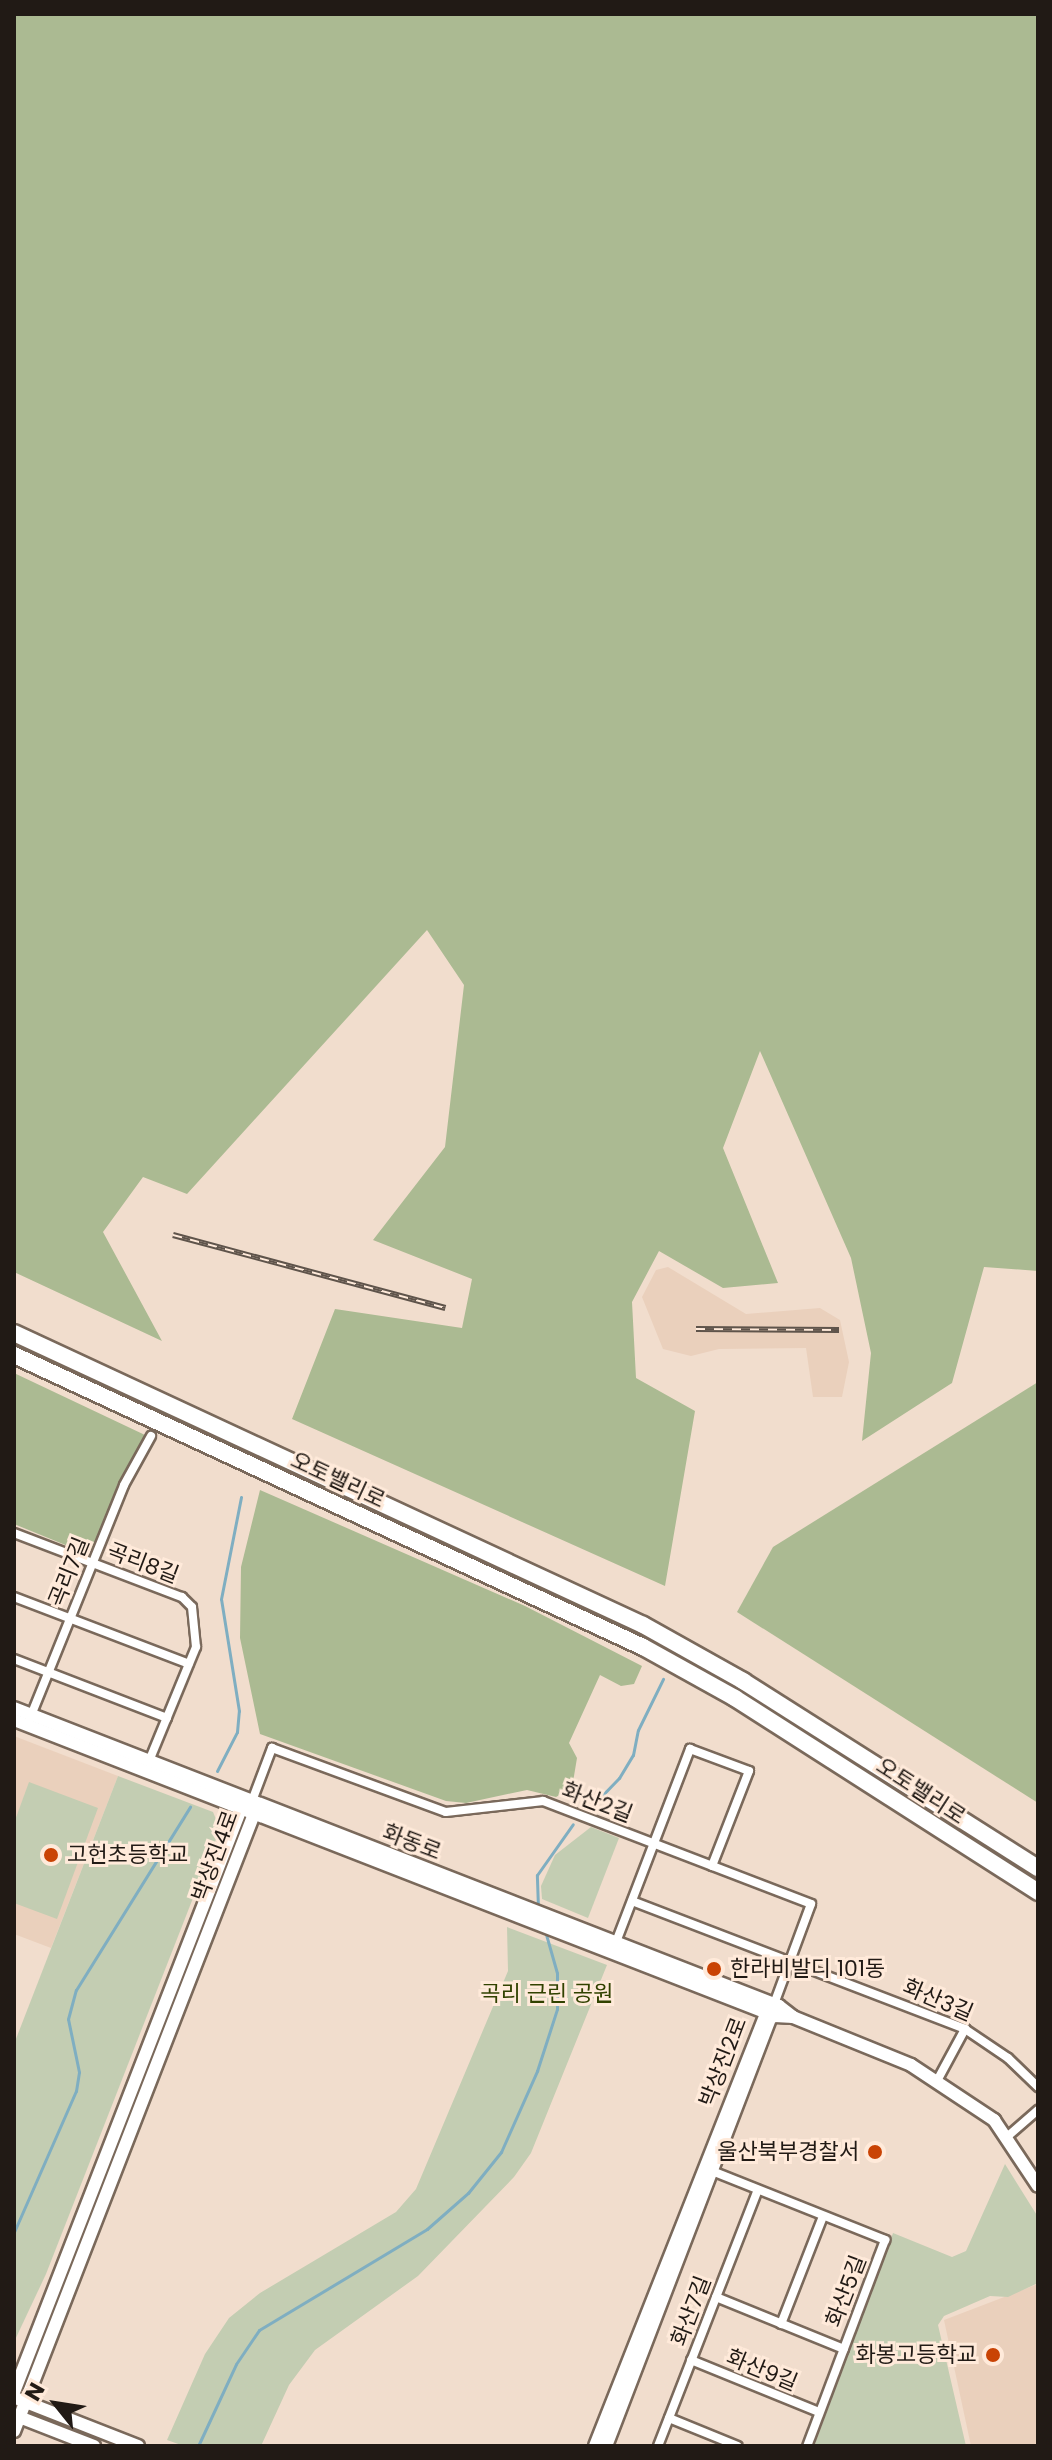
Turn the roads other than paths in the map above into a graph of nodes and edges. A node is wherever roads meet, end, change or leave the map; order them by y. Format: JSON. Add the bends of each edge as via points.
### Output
{"nodes":[{"id":1,"x":14,"y":1333,"type":"edge"},
{"id":2,"x":14,"y":1355,"type":"edge"},
{"id":3,"x":151,"y":1436,"type":"dead end"},
{"id":4,"x":14,"y":1533,"type":"edge"},
{"id":5,"x":92,"y":1563,"type":"junction"},
{"id":6,"x":14,"y":1597,"type":"edge"},
{"id":7,"x":70,"y":1618,"type":"junction"},
{"id":8,"x":14,"y":1659,"type":"edge"},
{"id":9,"x":189,"y":1664,"type":"junction"},
{"id":10,"x":48,"y":1672,"type":"junction"},
{"id":11,"x":14,"y":1708,"type":"edge"},
{"id":12,"x":167,"y":1718,"type":"junction"},
{"id":13,"x":14,"y":1720,"type":"edge"},
{"id":14,"x":29,"y":1720,"type":"junction"},
{"id":15,"x":149,"y":1761,"type":"junction"},
{"id":16,"x":249,"y":1808,"type":"junction"},
{"id":17,"x":654,"y":1843,"type":"junction"},
{"id":18,"x":712,"y":1866,"type":"junction"},
{"id":19,"x":1038,"y":1868,"type":"edge"},
{"id":20,"x":1038,"y":1892,"type":"edge"},
{"id":21,"x":632,"y":1901,"type":"junction"},
{"id":22,"x":554,"y":1924,"type":"junction"},
{"id":23,"x":616,"y":1942,"type":"junction"},
{"id":24,"x":790,"y":1961,"type":"junction"},
{"id":25,"x":771,"y":2011,"type":"junction"},
{"id":26,"x":965,"y":2029,"type":"junction"},
{"id":27,"x":938,"y":2079,"type":"junction"},
{"id":28,"x":1038,"y":2087,"type":"edge"},
{"id":29,"x":1038,"y":2110,"type":"edge"},
{"id":30,"x":1008,"y":2136,"type":"junction"},
{"id":31,"x":708,"y":2170,"type":"junction"},
{"id":32,"x":1038,"y":2186,"type":"edge"},
{"id":33,"x":758,"y":2190,"type":"junction"},
{"id":34,"x":823,"y":2216,"type":"junction"},
{"id":35,"x":716,"y":2297,"type":"junction"},
{"id":36,"x":781,"y":2324,"type":"junction"},
{"id":37,"x":844,"y":2349,"type":"junction"},
{"id":38,"x":691,"y":2360,"type":"junction"},
{"id":39,"x":18,"y":2397,"type":"edge"},
{"id":40,"x":819,"y":2412,"type":"junction"},
{"id":41,"x":17,"y":2416,"type":"edge"},
{"id":42,"x":669,"y":2418,"type":"junction"},
{"id":43,"x":14,"y":2431,"type":"edge"},
{"id":44,"x":94,"y":2446,"type":"edge"},
{"id":45,"x":138,"y":2446,"type":"edge"},
{"id":46,"x":595,"y":2446,"type":"edge"},
{"id":47,"x":606,"y":2446,"type":"edge"},
{"id":48,"x":658,"y":2446,"type":"edge"},
{"id":49,"x":738,"y":2446,"type":"edge"},
{"id":50,"x":807,"y":2446,"type":"edge"}],
"edges":[{"from":1,"to":19,"type":"highway","name":"오토밸리로","via":[[643,1625]]},
{"from":2,"to":20,"type":"highway","name":"오토밸리로","via":[[643,1647]]},
{"from":3,"to":5,"type":"street","name":"곡리7길"},
{"from":4,"to":5,"type":"street","name":"곡리8길"},
{"from":5,"to":7,"type":"street","name":"곡리7길"},
{"from":5,"to":9,"type":"street","name":"곡리8길","via":[[186,1599],[197,1635]]},
{"from":6,"to":7,"type":"street"},
{"from":7,"to":9,"type":"street"},
{"from":7,"to":10,"type":"street","name":"곡리7길"},
{"from":8,"to":10,"type":"street"},
{"from":9,"to":12,"type":"street","name":"곡리8길"},
{"from":10,"to":12,"type":"street"},
{"from":10,"to":14,"type":"street","name":"곡리7길"},
{"from":11,"to":14,"type":"street","name":"화동로"},
{"from":12,"to":15,"type":"street","name":"곡리8길"},
{"from":13,"to":14,"type":"street","name":"화동로"},
{"from":14,"to":15,"type":"street","name":"화동로"},
{"from":14,"to":16,"type":"street","name":"화동로"},
{"from":15,"to":16,"type":"street","name":"화동로"},
{"from":16,"to":17,"type":"street","name":"화산2길","via":[[272,1748],[446,1812],[543,1801]]},
{"from":16,"to":22,"type":"street","name":"화동로"},
{"from":16,"to":39,"type":"street","name":"박상진4로"},
{"from":17,"to":18,"type":"street","name":"화산2길"},
{"from":17,"to":18,"type":"street","via":[[690,1749],[749,1771]]},
{"from":17,"to":21,"type":"street"},
{"from":18,"to":24,"type":"street","name":"화산2길","via":[[811,1904]]},
{"from":21,"to":23,"type":"street"},
{"from":21,"to":24,"type":"street","name":"화산3길"},
{"from":22,"to":23,"type":"street","name":"화동로"},
{"from":22,"to":25,"type":"street","name":"화동로"},
{"from":23,"to":25,"type":"street","name":"화동로"},
{"from":24,"to":25,"type":"street","name":"화산2길"},
{"from":24,"to":26,"type":"street","name":"화산3길"},
{"from":25,"to":27,"type":"street","name":"화동로"},
{"from":25,"to":31,"type":"street","name":"박상진2로"},
{"from":26,"to":27,"type":"street"},
{"from":26,"to":28,"type":"street","name":"화산3길","via":[[1008,2058]]},
{"from":27,"to":30,"type":"street","name":"화동로","via":[[973,2102]]},
{"from":29,"to":30,"type":"street"},
{"from":30,"to":32,"type":"street","name":"화동로"},
{"from":31,"to":33,"type":"street","name":"화산5길"},
{"from":31,"to":46,"type":"street","name":"박상진2로"},
{"from":31,"to":47,"type":"street","name":"박상진2로"},
{"from":33,"to":34,"type":"street","name":"화산5길"},
{"from":33,"to":35,"type":"street","name":"화산7길"},
{"from":34,"to":36,"type":"street"},
{"from":34,"to":37,"type":"street","name":"화산5길","via":[[885,2240]]},
{"from":35,"to":36,"type":"street"},
{"from":35,"to":38,"type":"street","name":"화산7길"},
{"from":36,"to":37,"type":"street"},
{"from":37,"to":40,"type":"street","name":"화산5길"},
{"from":38,"to":40,"type":"street","name":"화산9길"},
{"from":38,"to":42,"type":"street","name":"화산7길"},
{"from":39,"to":41,"type":"street","name":"박상진4로"},
{"from":39,"to":45,"type":"street"},
{"from":40,"to":50,"type":"street","name":"화산5길"},
{"from":41,"to":43,"type":"street","name":"박상진4로"},
{"from":41,"to":44,"type":"street"},
{"from":42,"to":48,"type":"street","name":"화산7길"},
{"from":42,"to":49,"type":"street"}]}
